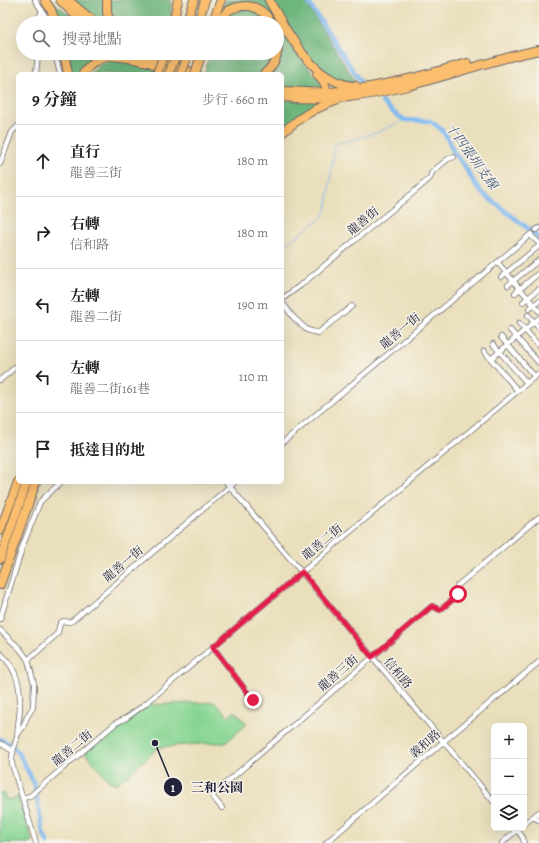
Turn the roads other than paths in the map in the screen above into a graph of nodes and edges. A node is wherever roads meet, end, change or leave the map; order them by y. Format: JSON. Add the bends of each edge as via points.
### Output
{"nodes":[{"id":1,"x":35,"y":0,"type":"edge"},
{"id":2,"x":45,"y":0,"type":"edge"},
{"id":3,"x":60,"y":0,"type":"edge"},
{"id":4,"x":68,"y":0,"type":"edge"},
{"id":5,"x":107,"y":0,"type":"edge"},
{"id":6,"x":175,"y":0,"type":"edge"},
{"id":7,"x":178,"y":0,"type":"edge"},
{"id":8,"x":194,"y":0,"type":"edge"},
{"id":9,"x":205,"y":0,"type":"edge"},
{"id":10,"x":221,"y":0,"type":"edge"},
{"id":11,"x":269,"y":0,"type":"edge"},
{"id":12,"x":42,"y":10,"type":"junction"},
{"id":13,"x":41,"y":16,"type":"edge"},
{"id":14,"x":46,"y":16,"type":"edge"},
{"id":15,"x":53,"y":16,"type":"edge"},
{"id":16,"x":78,"y":16,"type":"edge"},
{"id":17,"x":87,"y":16,"type":"edge"},
{"id":18,"x":108,"y":16,"type":"edge"},
{"id":19,"x":174,"y":16,"type":"edge"},
{"id":20,"x":175,"y":16,"type":"edge"},
{"id":21,"x":188,"y":16,"type":"edge"},
{"id":22,"x":200,"y":16,"type":"edge"},
{"id":23,"x":215,"y":16,"type":"edge"},
{"id":24,"x":224,"y":16,"type":"edge"},
{"id":25,"x":267,"y":16,"type":"edge"},
{"id":26,"x":279,"y":16,"type":"edge"},
{"id":27,"x":284,"y":25,"type":"edge"},
{"id":28,"x":287,"y":30,"type":"junction"},
{"id":29,"x":539,"y":44,"type":"edge"},
{"id":30,"x":539,"y":50,"type":"edge"},
{"id":31,"x":37,"y":60,"type":"edge"},
{"id":32,"x":57,"y":60,"type":"edge"},
{"id":33,"x":65,"y":60,"type":"edge"},
{"id":34,"x":97,"y":60,"type":"edge"},
{"id":35,"x":140,"y":60,"type":"edge"},
{"id":36,"x":145,"y":60,"type":"edge"},
{"id":37,"x":159,"y":60,"type":"edge"},
{"id":38,"x":162,"y":60,"type":"edge"},
{"id":39,"x":174,"y":60,"type":"edge"},
{"id":40,"x":186,"y":60,"type":"edge"},
{"id":41,"x":200,"y":60,"type":"edge"},
{"id":42,"x":275,"y":60,"type":"edge"},
{"id":43,"x":149,"y":62,"type":"junction"},
{"id":44,"x":36,"y":72,"type":"edge"},
{"id":45,"x":60,"y":72,"type":"edge"},
{"id":46,"x":68,"y":72,"type":"edge"},
{"id":47,"x":85,"y":72,"type":"edge"},
{"id":48,"x":158,"y":72,"type":"edge"},
{"id":49,"x":170,"y":72,"type":"edge"},
{"id":50,"x":173,"y":72,"type":"edge"},
{"id":51,"x":182,"y":72,"type":"edge"},
{"id":52,"x":191,"y":72,"type":"edge"},
{"id":53,"x":196,"y":72,"type":"edge"},
{"id":54,"x":266,"y":72,"type":"edge"},
{"id":55,"x":374,"y":86,"type":"junction"},
{"id":56,"x":284,"y":91,"type":"edge"},
{"id":57,"x":327,"y":95,"type":"junction"},
{"id":58,"x":350,"y":96,"type":"junction"},
{"id":59,"x":284,"y":97,"type":"edge"},
{"id":60,"x":16,"y":128,"type":"edge"},
{"id":61,"x":284,"y":131,"type":"edge"},
{"id":62,"x":454,"y":157,"type":"dead end"},
{"id":63,"x":0,"y":165,"type":"edge"},
{"id":64,"x":0,"y":169,"type":"edge"},
{"id":65,"x":539,"y":245,"type":"edge"},
{"id":66,"x":539,"y":260,"type":"edge"},
{"id":67,"x":498,"y":263,"type":"junction"},
{"id":68,"x":506,"y":272,"type":"junction"},
{"id":69,"x":539,"y":273,"type":"edge"},
{"id":70,"x":501,"y":277,"type":"dead end"},
{"id":71,"x":514,"y":281,"type":"junction"},
{"id":72,"x":508,"y":285,"type":"dead end"},
{"id":73,"x":520,"y":288,"type":"junction"},
{"id":74,"x":539,"y":289,"type":"edge"},
{"id":75,"x":514,"y":293,"type":"dead end"},
{"id":76,"x":528,"y":298,"type":"junction"},
{"id":77,"x":284,"y":299,"type":"edge"},
{"id":78,"x":539,"y":301,"type":"edge"},
{"id":79,"x":523,"y":302,"type":"dead end"},
{"id":80,"x":284,"y":303,"type":"edge"},
{"id":81,"x":534,"y":305,"type":"junction"},
{"id":82,"x":352,"y":306,"type":"dead end"},
{"id":83,"x":539,"y":311,"type":"edge"},
{"id":84,"x":539,"y":318,"type":"edge"},
{"id":85,"x":519,"y":322,"type":"dead end"},
{"id":86,"x":534,"y":322,"type":"junction"},
{"id":87,"x":539,"y":328,"type":"edge"},
{"id":88,"x":510,"y":330,"type":"dead end"},
{"id":89,"x":525,"y":330,"type":"junction"},
{"id":90,"x":501,"y":337,"type":"dead end"},
{"id":91,"x":516,"y":337,"type":"junction"},
{"id":92,"x":493,"y":344,"type":"dead end"},
{"id":93,"x":508,"y":344,"type":"junction"},
{"id":94,"x":539,"y":346,"type":"edge"},
{"id":95,"x":484,"y":351,"type":"dead end"},
{"id":96,"x":500,"y":351,"type":"junction"},
{"id":97,"x":490,"y":359,"type":"junction"},
{"id":98,"x":539,"y":363,"type":"edge"},
{"id":99,"x":16,"y":367,"type":"edge"},
{"id":100,"x":537,"y":375,"type":"edge"},
{"id":101,"x":0,"y":380,"type":"edge"},
{"id":102,"x":527,"y":383,"type":"junction"},
{"id":103,"x":518,"y":391,"type":"junction"},
{"id":104,"x":284,"y":441,"type":"edge"},
{"id":105,"x":17,"y":484,"type":"edge"},
{"id":106,"x":26,"y":484,"type":"edge"},
{"id":107,"x":35,"y":484,"type":"edge"},
{"id":108,"x":59,"y":484,"type":"edge"},
{"id":109,"x":232,"y":484,"type":"edge"},
{"id":110,"x":230,"y":486,"type":"junction"},
{"id":111,"x":539,"y":517,"type":"edge"},
{"id":112,"x":0,"y":532,"type":"edge"},
{"id":113,"x":0,"y":559,"type":"edge"},
{"id":114,"x":302,"y":572,"type":"junction"},
{"id":115,"x":0,"y":585,"type":"edge"},
{"id":116,"x":0,"y":619,"type":"edge"},
{"id":117,"x":0,"y":630,"type":"edge"},
{"id":118,"x":213,"y":647,"type":"junction"},
{"id":119,"x":0,"y":653,"type":"edge"},
{"id":120,"x":372,"y":657,"type":"junction"},
{"id":121,"x":28,"y":660,"type":"junction"},
{"id":122,"x":539,"y":662,"type":"edge"},
{"id":123,"x":253,"y":700,"type":"dead end"},
{"id":124,"x":17,"y":736,"type":"junction"},
{"id":125,"x":443,"y":742,"type":"junction"},
{"id":126,"x":0,"y":743,"type":"edge"},
{"id":127,"x":14,"y":749,"type":"junction"},
{"id":128,"x":23,"y":798,"type":"junction"},
{"id":129,"x":491,"y":798,"type":"edge"},
{"id":130,"x":222,"y":808,"type":"dead end"},
{"id":131,"x":539,"y":812,"type":"edge"},
{"id":132,"x":533,"y":817,"type":"junction"},
{"id":133,"x":539,"y":820,"type":"edge"},
{"id":134,"x":527,"y":822,"type":"edge"},
{"id":135,"x":515,"y":831,"type":"edge"},
{"id":136,"x":518,"y":831,"type":"edge"},
{"id":137,"x":36,"y":843,"type":"edge"},
{"id":138,"x":326,"y":843,"type":"edge"},
{"id":139,"x":502,"y":843,"type":"edge"},
{"id":140,"x":524,"y":843,"type":"edge"}],
"edges":[{"from":1,"to":12,"type":"street"},
{"from":2,"to":15,"type":"highway"},
{"from":3,"to":16,"type":"highway"},
{"from":4,"to":17,"type":"highway"},
{"from":5,"to":18,"type":"highway"},
{"from":6,"to":19,"type":"highway"},
{"from":7,"to":20,"type":"highway"},
{"from":8,"to":21,"type":"highway"},
{"from":9,"to":22,"type":"highway"},
{"from":10,"to":23,"type":"highway"},
{"from":11,"to":26,"type":"highway"},
{"from":12,"to":13,"type":"street"},
{"from":12,"to":14,"type":"street"},
{"from":24,"to":25,"type":"highway","via":[[229,11],[244,6],[260,10]]},
{"from":27,"to":28,"type":"highway"},
{"from":28,"to":55,"type":"highway","via":[[303,54],[327,77],[348,85]]},
{"from":28,"to":57,"type":"highway","via":[[301,57],[325,84]]},
{"from":29,"to":55,"type":"highway"},
{"from":30,"to":58,"type":"highway","via":[[414,84]]},
{"from":31,"to":44,"type":"street"},
{"from":32,"to":45,"type":"street"},
{"from":33,"to":46,"type":"highway"},
{"from":34,"to":47,"type":"highway"},
{"from":35,"to":43,"type":"highway"},
{"from":36,"to":43,"type":"highway"},
{"from":37,"to":52,"type":"highway"},
{"from":38,"to":48,"type":"highway","bridge":true},
{"from":39,"to":49,"type":"highway","bridge":true},
{"from":40,"to":51,"type":"highway","bridge":true},
{"from":41,"to":53,"type":"highway","bridge":true},
{"from":42,"to":54,"type":"highway"},
{"from":43,"to":50,"type":"highway"},
{"from":55,"to":57,"type":"highway"},
{"from":56,"to":57,"type":"highway"},
{"from":57,"to":58,"type":"highway"},
{"from":57,"to":59,"type":"highway"},
{"from":58,"to":61,"type":"highway","via":[[314,109]]},
{"from":60,"to":63,"type":"street","via":[[12,132]]},
{"from":62,"to":77,"type":"street","name":"龍善街","via":[[432,172],[430,178],[414,192]]},
{"from":63,"to":64,"type":"street"},
{"from":65,"to":67,"type":"street","name":"龍善一街","via":[[531,235]]},
{"from":65,"to":68,"type":"street"},
{"from":66,"to":71,"type":"street"},
{"from":67,"to":68,"type":"street"},
{"from":67,"to":104,"type":"street","name":"龍善一街"},
{"from":68,"to":70,"type":"street"},
{"from":68,"to":71,"type":"street"},
{"from":69,"to":73,"type":"street"},
{"from":71,"to":72,"type":"street"},
{"from":71,"to":73,"type":"street"},
{"from":73,"to":75,"type":"street"},
{"from":73,"to":76,"type":"street"},
{"from":74,"to":76,"type":"street"},
{"from":76,"to":79,"type":"street"},
{"from":76,"to":81,"type":"street"},
{"from":78,"to":81,"type":"street"},
{"from":80,"to":82,"type":"street","via":[[293,318],[307,330],[318,333]]},
{"from":81,"to":83,"type":"street"},
{"from":81,"to":86,"type":"street","via":[[529,312]]},
{"from":84,"to":86,"type":"street"},
{"from":85,"to":89,"type":"street"},
{"from":86,"to":87,"type":"street"},
{"from":86,"to":89,"type":"street"},
{"from":88,"to":91,"type":"street"},
{"from":89,"to":91,"type":"street"},
{"from":89,"to":94,"type":"street"},
{"from":90,"to":93,"type":"street"},
{"from":91,"to":93,"type":"street"},
{"from":91,"to":98,"type":"street"},
{"from":92,"to":96,"type":"street"},
{"from":93,"to":96,"type":"street"},
{"from":93,"to":100,"type":"street"},
{"from":95,"to":97,"type":"street"},
{"from":96,"to":97,"type":"street"},
{"from":96,"to":102,"type":"street"},
{"from":97,"to":103,"type":"street"},
{"from":99,"to":101,"type":"street"},
{"from":100,"to":102,"type":"street","name":"龍善二街"},
{"from":102,"to":103,"type":"street","name":"龍善二街"},
{"from":103,"to":114,"type":"street","name":"龍善二街"},
{"from":105,"to":112,"type":"highway"},
{"from":106,"to":113,"type":"highway"},
{"from":107,"to":115,"type":"highway"},
{"from":108,"to":116,"type":"street","via":[[40,502],[23,545]]},
{"from":109,"to":110,"type":"street","name":"龍善一街"},
{"from":110,"to":114,"type":"street","name":"信和路"},
{"from":110,"to":121,"type":"street","name":"龍善一街","via":[[72,621],[61,622],[56,634]]},
{"from":111,"to":120,"type":"street","name":"龍善三街","via":[[457,586],[456,597],[440,610],[432,606]]},
{"from":114,"to":118,"type":"street","name":"龍善二街"},
{"from":114,"to":120,"type":"street","name":"信和路"},
{"from":117,"to":121,"type":"street"},
{"from":118,"to":123,"type":"street"},
{"from":118,"to":128,"type":"street","name":"龍善二街","via":[[144,705],[116,723],[30,796]]},
{"from":119,"to":124,"type":"street","via":[[12,667],[20,687],[21,704]]},
{"from":120,"to":125,"type":"street","name":"信和路"},
{"from":120,"to":130,"type":"street","name":"龍善三街","via":[[212,795]]},
{"from":121,"to":124,"type":"street","via":[[34,684],[33,707]]},
{"from":122,"to":125,"type":"street","name":"義和路"},
{"from":124,"to":127,"type":"street"},
{"from":125,"to":129,"type":"street","name":"信和路"},
{"from":125,"to":138,"type":"street","name":"義和路"},
{"from":126,"to":127,"type":"street"},
{"from":127,"to":128,"type":"street","via":[[12,764]]},
{"from":128,"to":137,"type":"street"},
{"from":131,"to":132,"type":"street"},
{"from":132,"to":133,"type":"street"},
{"from":132,"to":134,"type":"street"},
{"from":135,"to":139,"type":"street"},
{"from":136,"to":140,"type":"street"}]}
